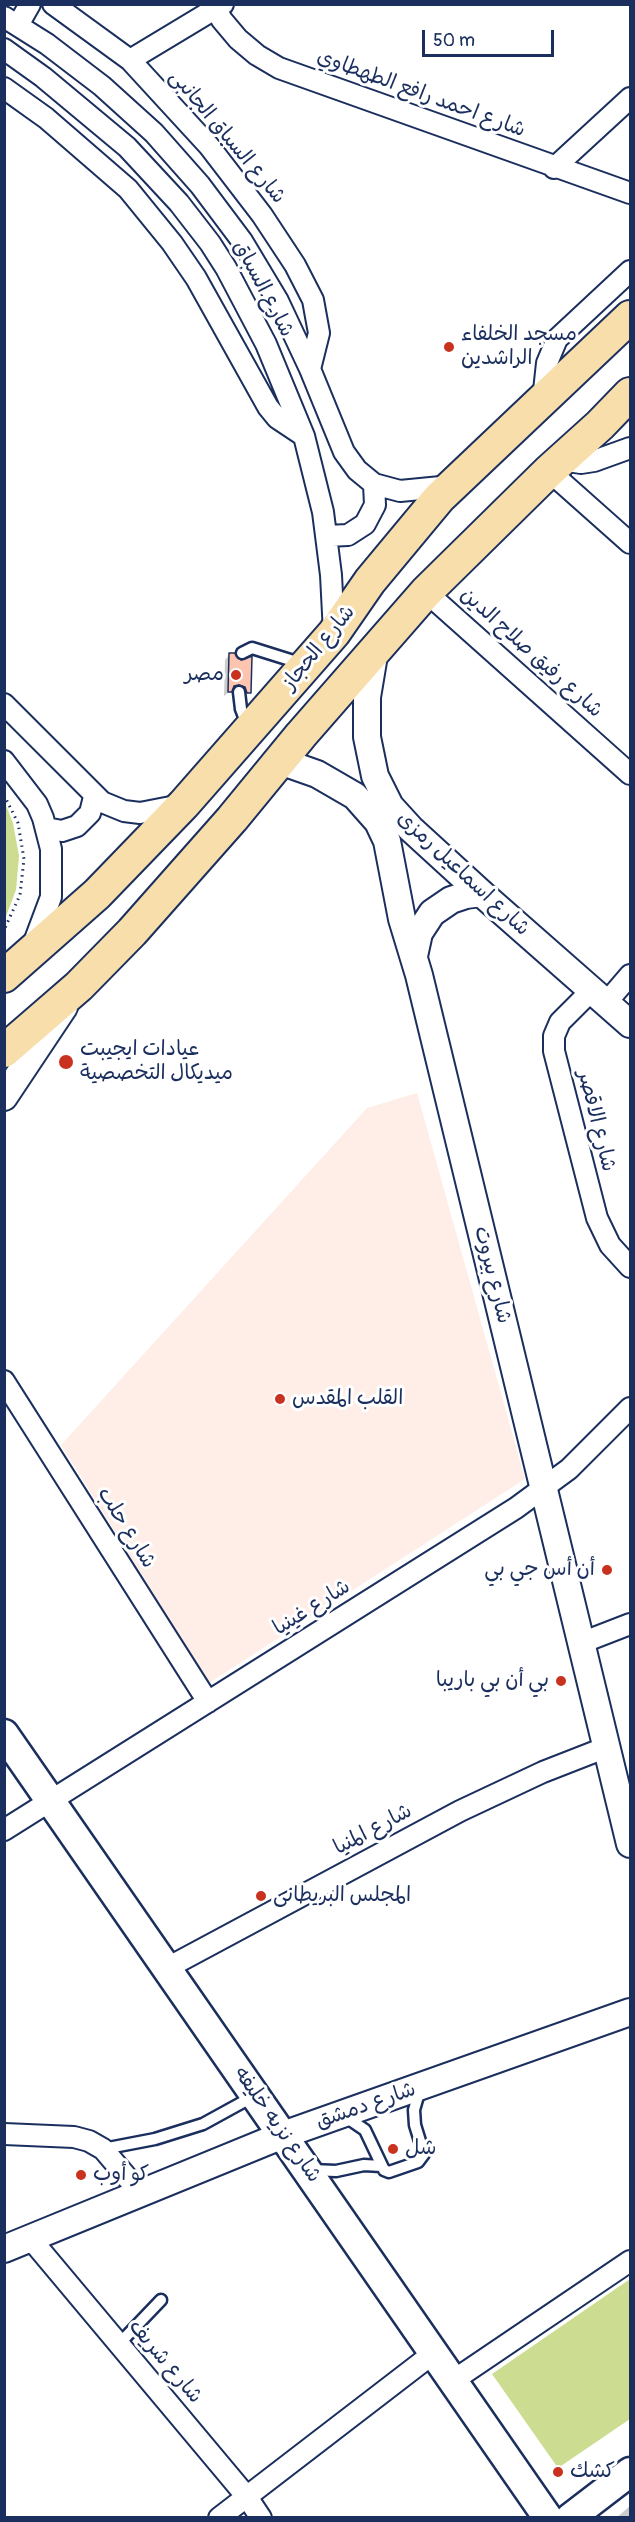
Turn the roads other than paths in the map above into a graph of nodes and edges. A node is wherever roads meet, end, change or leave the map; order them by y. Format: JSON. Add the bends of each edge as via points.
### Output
{"nodes":[{"id":1,"x":30,"y":4,"type":"edge"},
{"id":2,"x":53,"y":4,"type":"edge"},
{"id":3,"x":217,"y":6,"type":"edge"},
{"id":4,"x":11,"y":21,"type":"edge"},
{"id":5,"x":4,"y":49,"type":"edge"},
{"id":6,"x":130,"y":60,"type":"junction"},
{"id":7,"x":4,"y":88,"type":"edge"},
{"id":8,"x":161,"y":93,"type":"junction"},
{"id":9,"x":630,"y":98,"type":"edge"},
{"id":10,"x":137,"y":117,"type":"junction"},
{"id":11,"x":554,"y":168,"type":"junction"},
{"id":12,"x":630,"y":193,"type":"edge"},
{"id":13,"x":630,"y":271,"type":"edge"},
{"id":14,"x":630,"y":317,"type":"edge"},
{"id":15,"x":310,"y":369,"type":"junction"},
{"id":16,"x":630,"y":394,"type":"edge"},
{"id":17,"x":543,"y":400,"type":"junction"},
{"id":18,"x":304,"y":436,"type":"junction"},
{"id":19,"x":630,"y":448,"type":"edge"},
{"id":20,"x":555,"y":465,"type":"junction"},
{"id":21,"x":374,"y":484,"type":"junction"},
{"id":22,"x":451,"y":486,"type":"junction"},
{"id":23,"x":327,"y":536,"type":"junction"},
{"id":24,"x":630,"y":543,"type":"edge"},
{"id":25,"x":426,"y":592,"type":"junction"},
{"id":26,"x":334,"y":633,"type":"junction"},
{"id":27,"x":375,"y":649,"type":"junction"},
{"id":28,"x":242,"y":653,"type":"dead end"},
{"id":29,"x":307,"y":665,"type":"junction"},
{"id":30,"x":238,"y":692,"type":"dead end"},
{"id":31,"x":4,"y":704,"type":"edge"},
{"id":32,"x":249,"y":731,"type":"junction"},
{"id":33,"x":4,"y":760,"type":"edge"},
{"id":34,"x":280,"y":760,"type":"junction"},
{"id":35,"x":630,"y":774,"type":"edge"},
{"id":36,"x":94,"y":797,"type":"junction"},
{"id":37,"x":184,"y":804,"type":"junction"},
{"id":38,"x":46,"y":828,"type":"junction"},
{"id":39,"x":481,"y":893,"type":"junction"},
{"id":40,"x":28,"y":956,"type":"junction"},
{"id":41,"x":414,"y":956,"type":"junction"},
{"id":42,"x":630,"y":975,"type":"edge"},
{"id":43,"x":4,"y":976,"type":"edge"},
{"id":44,"x":79,"y":986,"type":"junction"},
{"id":45,"x":599,"y":996,"type":"junction"},
{"id":46,"x":630,"y":1024,"type":"edge"},
{"id":47,"x":4,"y":1051,"type":"edge"},
{"id":48,"x":4,"y":1097,"type":"edge"},
{"id":49,"x":630,"y":1267,"type":"edge"},
{"id":50,"x":4,"y":1381,"type":"edge"},
{"id":51,"x":630,"y":1408,"type":"edge"},
{"id":52,"x":544,"y":1489,"type":"junction"},
{"id":53,"x":630,"y":1624,"type":"edge"},
{"id":54,"x":581,"y":1642,"type":"junction"},
{"id":55,"x":208,"y":1702,"type":"junction"},
{"id":56,"x":4,"y":1734,"type":"edge"},
{"id":57,"x":607,"y":1747,"type":"junction"},
{"id":58,"x":51,"y":1800,"type":"junction"},
{"id":59,"x":629,"y":1829,"type":"edge"},
{"id":60,"x":4,"y":1830,"type":"edge"},
{"id":61,"x":167,"y":1968,"type":"junction"},
{"id":62,"x":630,"y":2012,"type":"edge"},
{"id":63,"x":421,"y":2086,"type":"junction"},
{"id":64,"x":255,"y":2095,"type":"junction"},
{"id":65,"x":338,"y":2115,"type":"junction"},
{"id":66,"x":4,"y":2134,"type":"edge"},
{"id":67,"x":283,"y":2135,"type":"junction"},
{"id":68,"x":103,"y":2149,"type":"junction"},
{"id":69,"x":381,"y":2166,"type":"junction"},
{"id":70,"x":308,"y":2170,"type":"junction"},
{"id":71,"x":150,"y":2189,"type":"junction"},
{"id":72,"x":30,"y":2238,"type":"junction"},
{"id":73,"x":4,"y":2248,"type":"edge"},
{"id":74,"x":630,"y":2260,"type":"edge"},
{"id":75,"x":161,"y":2300,"type":"dead end"},
{"id":76,"x":118,"y":2344,"type":"junction"},
{"id":77,"x":435,"y":2352,"type":"junction"},
{"id":78,"x":454,"y":2380,"type":"junction"},
{"id":79,"x":630,"y":2472,"type":"edge"},
{"id":80,"x":247,"y":2497,"type":"junction"},
{"id":81,"x":219,"y":2517,"type":"edge"},
{"id":82,"x":261,"y":2517,"type":"edge"},
{"id":83,"x":548,"y":2517,"type":"edge"},
{"id":84,"x":570,"y":2517,"type":"edge"}],
"edges":[{"from":1,"to":4,"type":"street"},
{"from":2,"to":6,"type":"street","name":"شارع السباق الجانبى"},
{"from":3,"to":6,"type":"street"},
{"from":3,"to":11,"type":"street","name":"شارع احمد رافع الطهطاوي","via":[[238,39],[279,68]]},
{"from":4,"to":10,"type":"street","name":"شارع السباق","via":[[84,71]]},
{"from":5,"to":18,"type":"street","name":"شارع السباق","via":[[121,141],[195,222],[226,267],[266,344]]},
{"from":6,"to":8,"type":"street","name":"شارع السباق الجانبى"},
{"from":7,"to":18,"type":"street","via":[[46,118],[128,189],[190,270],[268,407]]},
{"from":8,"to":10,"type":"street"},
{"from":8,"to":15,"type":"street","name":"شارع السباق الجانبى","via":[[232,174],[304,282],[313,300],[319,333]]},
{"from":9,"to":11,"type":"street"},
{"from":10,"to":15,"type":"street","name":"شارع السباق","via":[[193,176],[242,241],[278,301]]},
{"from":11,"to":12,"type":"street","name":"شارع احمد رافع الطهطاوي"},
{"from":13,"to":17,"type":"street","via":[[557,339],[546,363]]},
{"from":14,"to":17,"type":"main road","name":"شارع الحجاز"},
{"from":15,"to":21,"type":"street","name":"شارع السباق","via":[[344,452]]},
{"from":16,"to":20,"type":"main road","name":"شارع الحجاز"},
{"from":17,"to":22,"type":"main road","name":"شارع الحجاز"},
{"from":18,"to":23,"type":"street","name":"شارع السباق"},
{"from":19,"to":20,"type":"street","via":[[594,461]]},
{"from":20,"to":24,"type":"street"},
{"from":20,"to":25,"type":"main road","name":"شارع الحجاز"},
{"from":21,"to":22,"type":"street","via":[[400,491]]},
{"from":21,"to":23,"type":"street","via":[[375,505],[365,524],[348,535]]},
{"from":22,"to":26,"type":"main road","name":"شارع الحجاز","via":[[370,581]]},
{"from":23,"to":26,"type":"street","name":"شارع السباق"},
{"from":25,"to":27,"type":"main road","name":"شارع الحجاز"},
{"from":25,"to":35,"type":"street","name":"شارع رفيق صلاح الدين"},
{"from":26,"to":29,"type":"main road","name":"شارع الحجاز"},
{"from":27,"to":34,"type":"main road","name":"شارع الحجاز"},
{"from":27,"to":39,"type":"street","name":"شارع اسماعيل رمزى","via":[[367,697],[367,737],[380,788],[411,829]]},
{"from":28,"to":29,"type":"lane","via":[[252,648]]},
{"from":29,"to":32,"type":"main road","name":"شارع الحجاز"},
{"from":30,"to":32,"type":"lane"},
{"from":31,"to":36,"type":"street"},
{"from":32,"to":37,"type":"main road","name":"شارع الحجاز"},
{"from":33,"to":38,"type":"street","via":[[28,790]]},
{"from":34,"to":41,"type":"street","name":"شارع بيروت","via":[[338,784],[378,822],[389,850],[402,919]]},
{"from":34,"to":44,"type":"main road","name":"شارع الحجاز","via":[[132,932]]},
{"from":36,"to":37,"type":"street","via":[[112,808],[140,813]]},
{"from":36,"to":38,"type":"street","via":[[90,813],[77,826],[62,831]]},
{"from":37,"to":40,"type":"main road","name":"شارع الحجاز","via":[[97,894]]},
{"from":38,"to":40,"type":"street","via":[[52,865],[51,897]]},
{"from":39,"to":41,"type":"street","via":[[451,900],[432,913],[419,933]]},
{"from":39,"to":45,"type":"street","name":"شارع اسماعيل رمزى"},
{"from":40,"to":43,"type":"main road","name":"شارع الحجاز"},
{"from":41,"to":52,"type":"street","name":"شارع بيروت"},
{"from":42,"to":45,"type":"street","name":"شارع الاقصر"},
{"from":44,"to":47,"type":"main road","name":"شارع الحجاز"},
{"from":44,"to":48,"type":"street"},
{"from":45,"to":46,"type":"street","name":"شارع اسماعيل رمزى"},
{"from":45,"to":49,"type":"street","name":"شارع الاقصر","via":[[560,1022],[554,1036],[554,1051],[597,1218],[610,1245]]},
{"from":50,"to":55,"type":"street","name":"شارع حلب"},
{"from":51,"to":52,"type":"street","name":"شارع غينيا"},
{"from":52,"to":54,"type":"street","name":"شارع بيروت"},
{"from":52,"to":55,"type":"street","name":"شارع غينيا"},
{"from":53,"to":54,"type":"street"},
{"from":54,"to":57,"type":"street","name":"شارع بيروت"},
{"from":55,"to":58,"type":"street","name":"شارع غينيا"},
{"from":56,"to":58,"type":"main road","name":"شارع نزيه خليفه"},
{"from":57,"to":59,"type":"street","name":"شارع بيروت"},
{"from":57,"to":61,"type":"street","name":"شارع المنيا","via":[[522,1781],[450,1816]]},
{"from":58,"to":60,"type":"street","name":"شارع غينيا"},
{"from":58,"to":61,"type":"main road","name":"شارع نزيه خليفه"},
{"from":61,"to":64,"type":"main road","name":"شارع نزيه خليفه"},
{"from":62,"to":63,"type":"street","name":"شارع دمشق"},
{"from":63,"to":65,"type":"street","name":"شارع دمشق"},
{"from":63,"to":69,"type":"lane","via":[[414,2115],[424,2156],[389,2172]]},
{"from":64,"to":67,"type":"main road","name":"شارع نزيه خليفه"},
{"from":64,"to":68,"type":"lane","via":[[203,2124]]},
{"from":65,"to":67,"type":"street","name":"شارع دمشق"},
{"from":65,"to":69,"type":"lane","via":[[365,2130]]},
{"from":66,"to":68,"type":"street","via":[[74,2137]]},
{"from":67,"to":70,"type":"main road","name":"شارع نزيه خليفه"},
{"from":67,"to":71,"type":"street","name":"شارع دمشق"},
{"from":68,"to":71,"type":"street","via":[[131,2182]]},
{"from":69,"to":70,"type":"lane"},
{"from":70,"to":77,"type":"main road","name":"شارع نزيه خليفه"},
{"from":71,"to":72,"type":"street","name":"شارع دمشق"},
{"from":72,"to":73,"type":"street","name":"شارع دمشق"},
{"from":72,"to":76,"type":"street","name":"شارع شريف"},
{"from":74,"to":78,"type":"street"},
{"from":75,"to":76,"type":"lane"},
{"from":76,"to":80,"type":"street","name":"شارع شريف"},
{"from":77,"to":78,"type":"main road","name":"شارع نزيه خليفه"},
{"from":77,"to":80,"type":"street"},
{"from":78,"to":83,"type":"main road","name":"شارع نزيه خليفه"},
{"from":79,"to":84,"type":"main road"},
{"from":80,"to":81,"type":"street"},
{"from":80,"to":82,"type":"street","name":"شارع شريف"}]}
